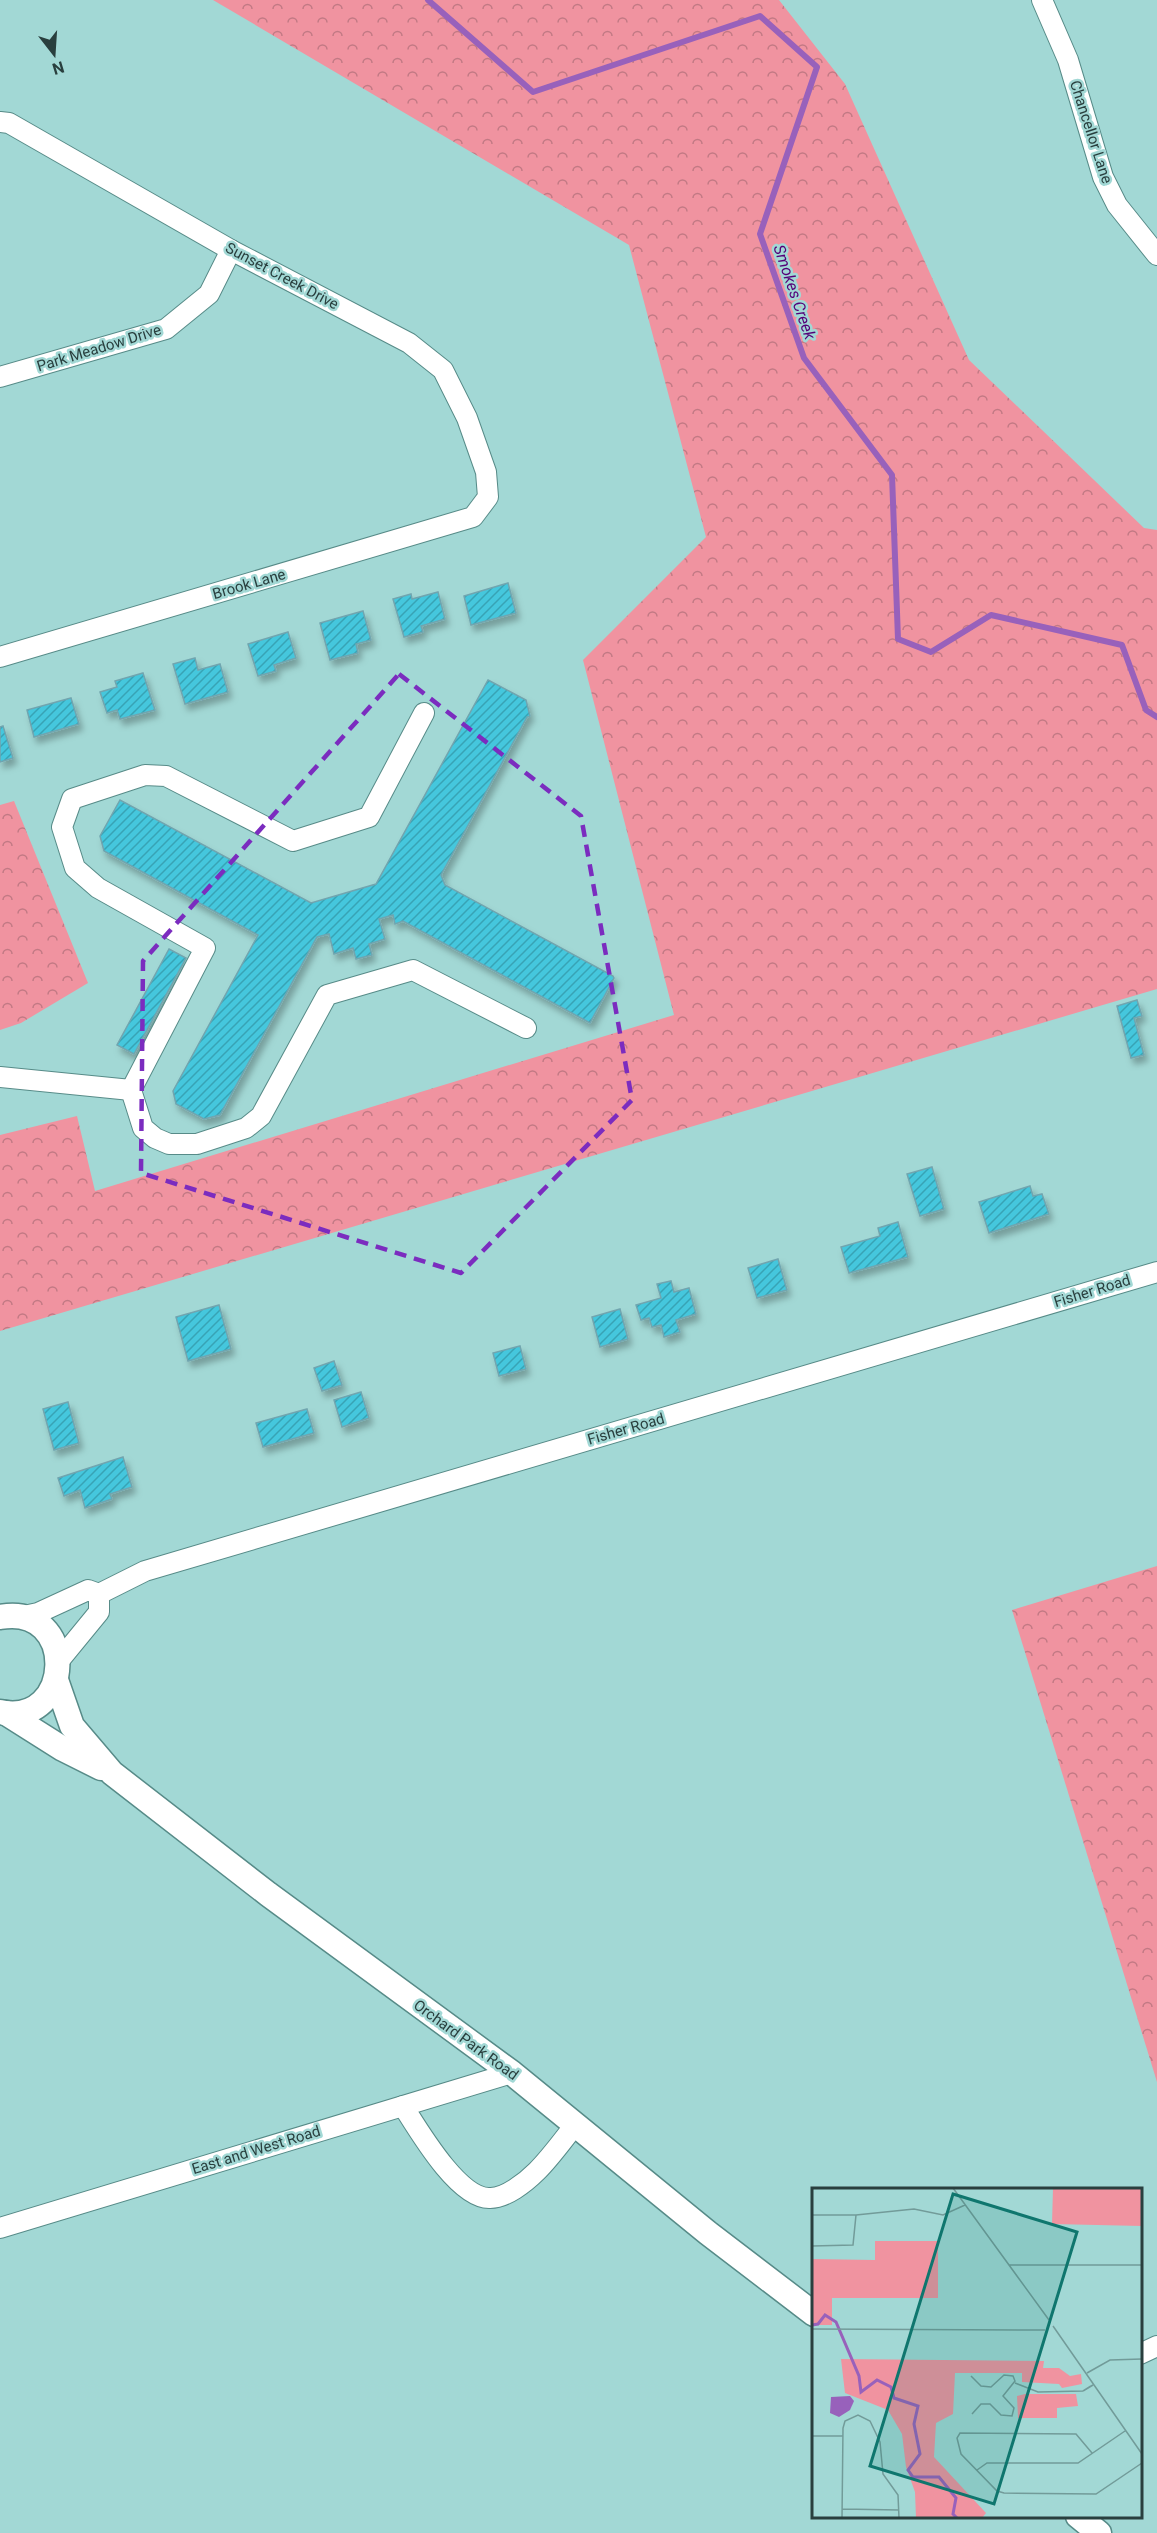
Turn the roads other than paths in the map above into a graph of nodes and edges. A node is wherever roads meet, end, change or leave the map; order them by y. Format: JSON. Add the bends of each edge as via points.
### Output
{"nodes":[{"id":1,"x":1042,"y":0,"type":"edge"},
{"id":2,"x":0,"y":122,"type":"edge"},
{"id":3,"x":231,"y":250,"type":"junction"},
{"id":4,"x":1157,"y":255,"type":"edge"},
{"id":5,"x":0,"y":377,"type":"edge"},
{"id":6,"x":488,"y":497,"type":"joint"},
{"id":7,"x":0,"y":657,"type":"edge"},
{"id":8,"x":424,"y":713,"type":"dead end"},
{"id":9,"x":526,"y":1028,"type":"dead end"},
{"id":10,"x":0,"y":1077,"type":"edge"},
{"id":11,"x":131,"y":1090,"type":"junction"},
{"id":12,"x":1157,"y":1272,"type":"edge"},
{"id":13,"x":99,"y":1593,"type":"junction"},
{"id":14,"x":5,"y":1617,"type":"edge"},
{"id":15,"x":57,"y":1671,"type":"junction"},
{"id":16,"x":3,"y":1712,"type":"edge"},
{"id":17,"x":112,"y":1773,"type":"junction"},
{"id":18,"x":512,"y":2073,"type":"junction"},
{"id":19,"x":403,"y":2106,"type":"junction"},
{"id":20,"x":575,"y":2125,"type":"junction"},
{"id":21,"x":0,"y":2228,"type":"edge"},
{"id":22,"x":812,"y":2313,"type":"edge"},
{"id":23,"x":1157,"y":2346,"type":"edge"},
{"id":24,"x":1142,"y":2353,"type":"edge"},
{"id":25,"x":1079,"y":2518,"type":"edge"},
{"id":26,"x":1099,"y":2533,"type":"edge"}],
"edges":[{"from":1,"to":4,"type":"street","name":"Chancellor Lane","via":[[1068,60],[1103,177],[1117,205]]},
{"from":2,"to":3,"type":"street","name":"Sunset Creek Drive","via":[[9,123]]},
{"from":3,"to":5,"type":"street","name":"Park Meadow Drive","via":[[209,294],[166,329]]},
{"from":3,"to":6,"type":"street","name":"Sunset Creek Drive","via":[[409,342],[443,370],[467,418],[486,472]]},
{"from":6,"to":7,"type":"street","name":"Brook Lane","via":[[473,517]]},
{"from":8,"to":11,"type":"street","via":[[369,817],[293,841],[166,776],[145,775],[72,799],[62,827],[75,868],[98,888],[205,948]]},
{"from":9,"to":11,"type":"street","via":[[413,970],[327,995],[261,1116],[246,1128],[197,1143],[169,1144],[143,1128]]},
{"from":10,"to":11,"type":"street"},
{"from":12,"to":13,"type":"street","name":"Fisher Road","via":[[146,1571]]},
{"from":13,"to":14,"type":"street","name":"Fisher Road","via":[[88,1590],[38,1613]]},
{"from":13,"to":15,"type":"street","via":[[99,1612]]},
{"from":14,"to":15,"type":"main road","name":"Orchard Park Road","via":[[40,1625],[57,1652]]},
{"from":15,"to":16,"type":"main road","via":[[47,1697],[34,1707],[19,1713]]},
{"from":15,"to":17,"type":"main road","name":"Orchard Park Road","via":[[72,1726]]},
{"from":16,"to":17,"type":"main road","name":"Orchard Park Road"},
{"from":17,"to":18,"type":"main road","name":"Orchard Park Road","via":[[268,1894]]},
{"from":18,"to":19,"type":"street","name":"East and West Road"},
{"from":18,"to":20,"type":"main road","name":"Orchard Park Road"},
{"from":19,"to":20,"type":"street","via":[[469,2193],[490,2199],[511,2192],[536,2172]]},
{"from":19,"to":21,"type":"street","name":"East and West Road"},
{"from":20,"to":22,"type":"main road","name":"Orchard Park Road"},
{"from":23,"to":24,"type":"street"},
{"from":25,"to":26,"type":"main road"}]}
